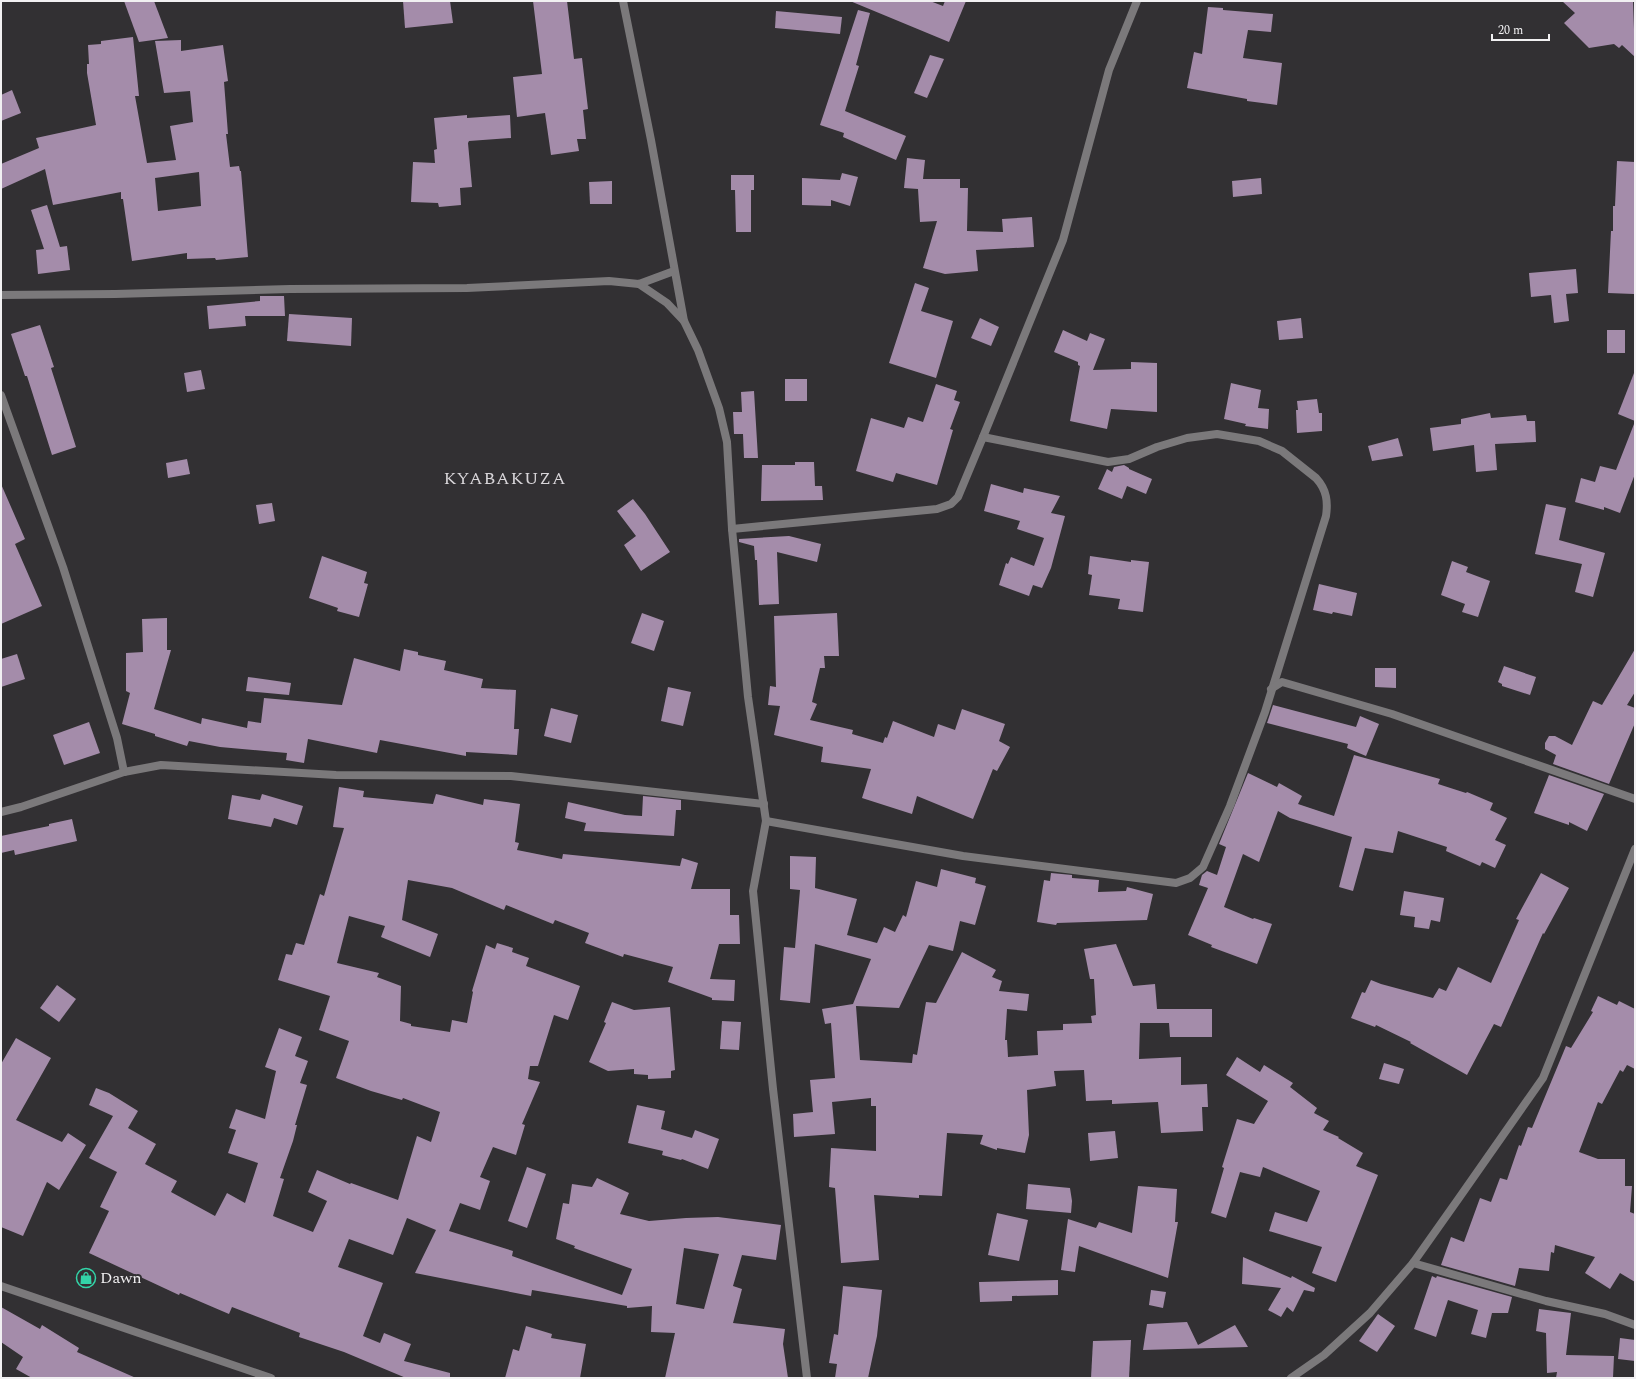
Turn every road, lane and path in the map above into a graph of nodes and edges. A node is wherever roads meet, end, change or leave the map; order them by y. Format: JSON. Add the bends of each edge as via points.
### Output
{"nodes":[{"id":1,"x":623,"y":1,"type":"edge"},
{"id":2,"x":1137,"y":1,"type":"edge"},
{"id":3,"x":674,"y":271,"type":"junction"},
{"id":4,"x":639,"y":284,"type":"junction"},
{"id":5,"x":1,"y":295,"type":"edge"},
{"id":6,"x":684,"y":321,"type":"junction"},
{"id":7,"x":1,"y":395,"type":"edge"},
{"id":8,"x":983,"y":437,"type":"junction"},
{"id":9,"x":732,"y":529,"type":"junction"},
{"id":10,"x":1271,"y":689,"type":"junction"},
{"id":11,"x":124,"y":772,"type":"junction"},
{"id":12,"x":1635,"y":799,"type":"edge"},
{"id":13,"x":764,"y":804,"type":"junction"},
{"id":14,"x":1,"y":812,"type":"edge"},
{"id":15,"x":766,"y":822,"type":"junction"},
{"id":16,"x":1635,"y":849,"type":"edge"},
{"id":17,"x":1413,"y":1263,"type":"junction"},
{"id":18,"x":1,"y":1286,"type":"edge"},
{"id":19,"x":1635,"y":1325,"type":"edge"},
{"id":20,"x":271,"y":1378,"type":"edge"},
{"id":21,"x":807,"y":1378,"type":"edge"},
{"id":22,"x":1291,"y":1378,"type":"edge"}],
"edges":[{"from":1,"to":3,"type":"street"},
{"from":2,"to":8,"type":"street","via":[[1109,70],[1063,240]]},
{"from":3,"to":4,"type":"street"},
{"from":3,"to":6,"type":"street"},
{"from":4,"to":5,"type":"street","via":[[609,281],[467,288],[290,288]]},
{"from":4,"to":6,"type":"street","via":[[667,303]]},
{"from":6,"to":9,"type":"street","via":[[698,350],[720,414],[726,442]]},
{"from":7,"to":11,"type":"street","via":[[64,567],[117,738]]},
{"from":8,"to":9,"type":"street","via":[[958,497],[951,504],[937,509]]},
{"from":8,"to":10,"type":"street","via":[[1108,462],[1129,459],[1188,438],[1217,434],[1259,441],[1282,451],[1316,478],[1326,493],[1326,516]]},
{"from":9,"to":13,"type":"street","via":[[748,697]]},
{"from":10,"to":12,"type":"street","via":[[1282,682],[1392,714]]},
{"from":10,"to":15,"type":"street","via":[[1230,806],[1203,867],[1190,878],[1176,883],[963,856]]},
{"from":11,"to":13,"type":"street","via":[[161,765],[336,774],[511,776]]},
{"from":11,"to":14,"type":"street"},
{"from":13,"to":15,"type":"street"},
{"from":15,"to":21,"type":"street","via":[[753,891]]},
{"from":16,"to":17,"type":"street","via":[[1543,1078]]},
{"from":17,"to":19,"type":"street","via":[[1546,1301],[1605,1314]]},
{"from":17,"to":22,"type":"street","via":[[1370,1313],[1324,1355]]},
{"from":18,"to":20,"type":"street"}]}
